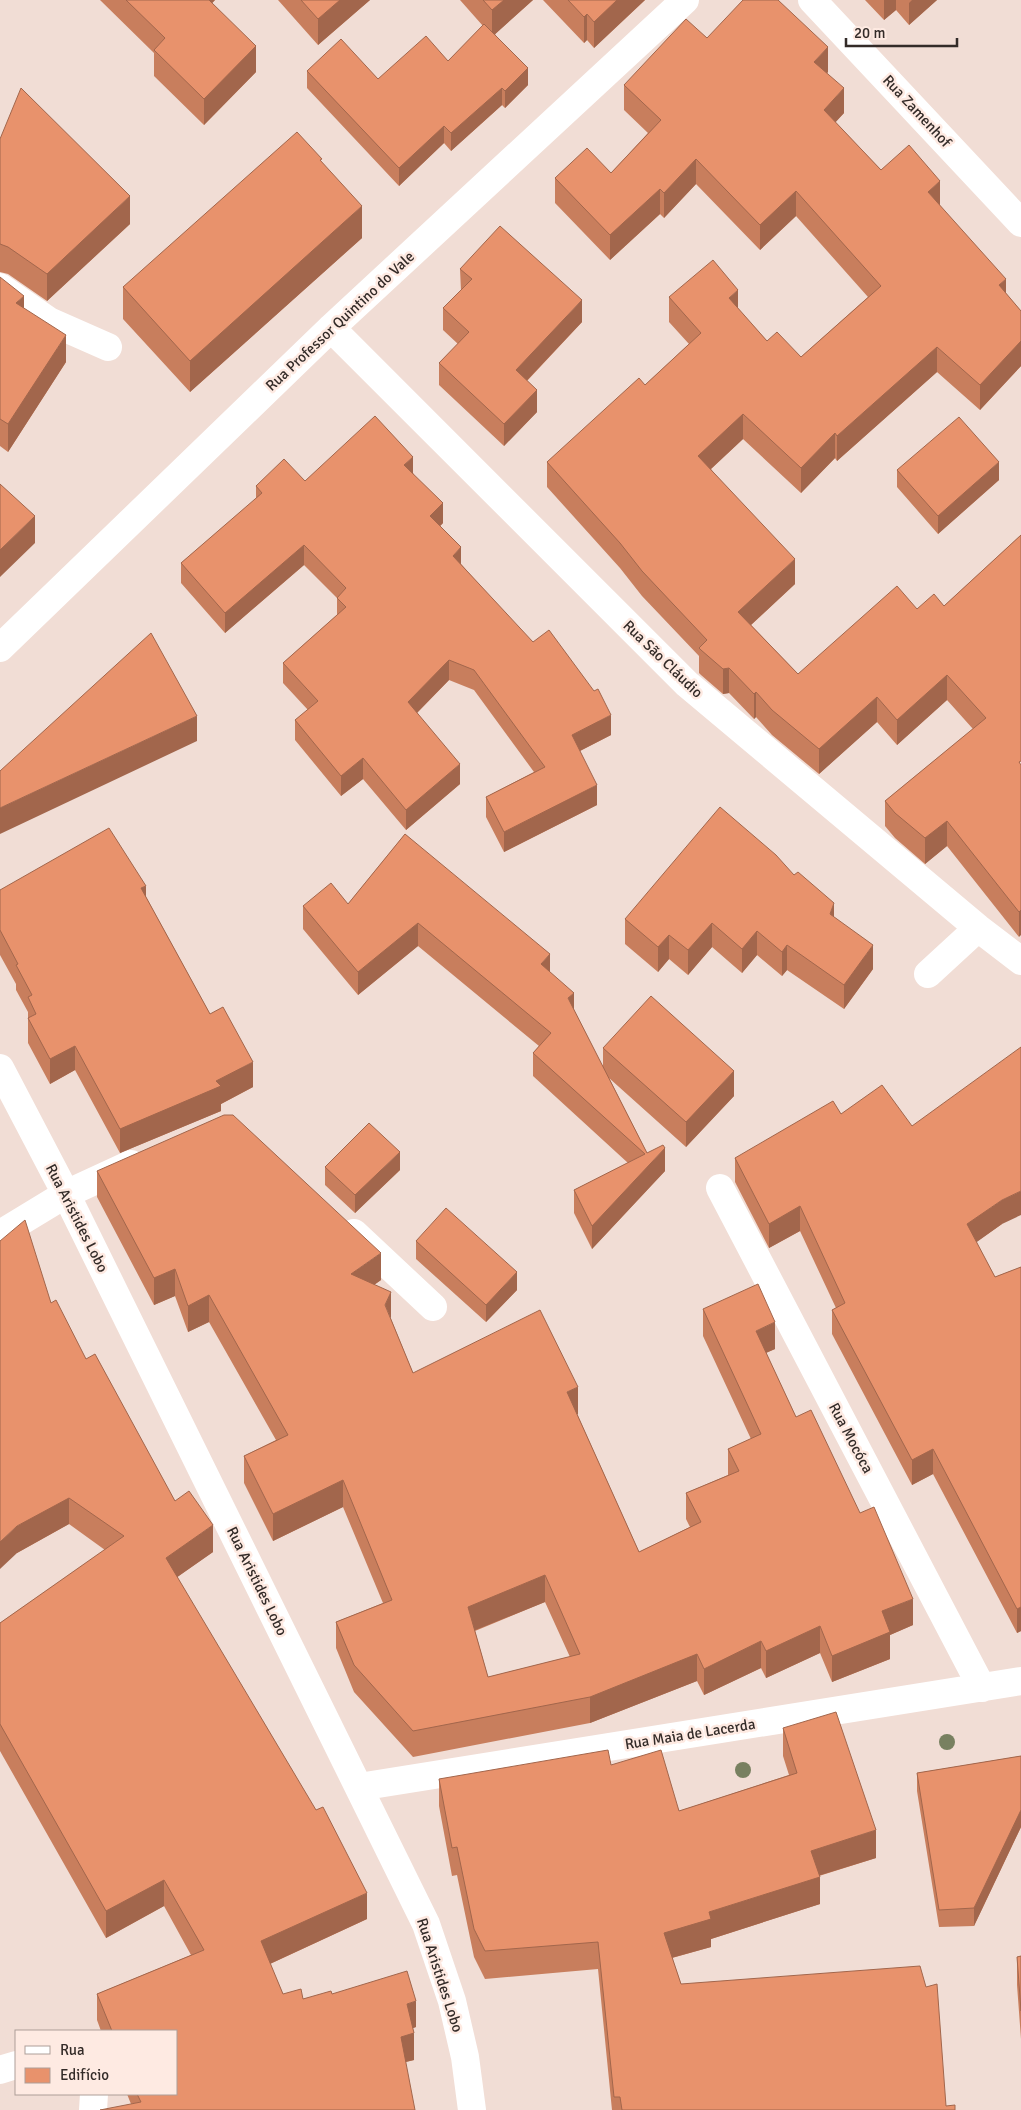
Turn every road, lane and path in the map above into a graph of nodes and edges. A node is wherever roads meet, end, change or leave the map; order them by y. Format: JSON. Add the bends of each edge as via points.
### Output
{"nodes":[{"id":1,"x":685,"y":0,"type":"edge"},
{"id":2,"x":812,"y":0,"type":"edge"},
{"id":3,"x":1021,"y":222,"type":"edge"},
{"id":4,"x":0,"y":287,"type":"edge"},
{"id":5,"x":331,"y":328,"type":"junction"},
{"id":6,"x":108,"y":347,"type":"dead end"},
{"id":7,"x":0,"y":648,"type":"edge"},
{"id":8,"x":978,"y":928,"type":"junction"},
{"id":9,"x":1021,"y":961,"type":"edge"},
{"id":10,"x":928,"y":974,"type":"dead end"},
{"id":11,"x":0,"y":1068,"type":"edge"},
{"id":12,"x":152,"y":1156,"type":"edge"},
{"id":13,"x":720,"y":1188,"type":"dead end"},
{"id":14,"x":66,"y":1194,"type":"junction"},
{"id":15,"x":334,"y":1214,"type":"edge"},
{"id":16,"x":0,"y":1234,"type":"edge"},
{"id":17,"x":433,"y":1307,"type":"dead end"},
{"id":18,"x":1021,"y":1681,"type":"edge"},
{"id":19,"x":982,"y":1688,"type":"junction"},
{"id":20,"x":359,"y":1787,"type":"junction"},
{"id":21,"x":15,"y":2065,"type":"edge"},
{"id":22,"x":0,"y":2070,"type":"edge"},
{"id":23,"x":94,"y":2095,"type":"edge"},
{"id":24,"x":93,"y":2110,"type":"edge"},
{"id":25,"x":472,"y":2110,"type":"edge"}],
"edges":[{"from":1,"to":5,"type":"street","name":"Rua Professor Quintino do Vale"},
{"from":2,"to":3,"type":"street","name":"Rua Zamenhof"},
{"from":4,"to":6,"type":"street","via":[[49,321]]},
{"from":5,"to":7,"type":"street","name":"Rua Professor Quintino do Vale"},
{"from":5,"to":8,"type":"street","name":"Rua São Cláudio","via":[[688,684]]},
{"from":8,"to":9,"type":"street","name":"Rua São Cláudio"},
{"from":8,"to":10,"type":"street"},
{"from":11,"to":14,"type":"street","name":"Rua Aristides Lobo"},
{"from":12,"to":14,"type":"street"},
{"from":13,"to":19,"type":"street","name":"Rua Mocóca"},
{"from":14,"to":16,"type":"street"},
{"from":14,"to":20,"type":"street","name":"Rua Aristides Lobo"},
{"from":15,"to":17,"type":"street"},
{"from":18,"to":19,"type":"street","name":"Rua Maia de Lacerda"},
{"from":19,"to":20,"type":"street","name":"Rua Maia de Lacerda"},
{"from":20,"to":25,"type":"street","name":"Rua Aristides Lobo","via":[[426,1924],[459,2029]]},
{"from":21,"to":22,"type":"street"},
{"from":23,"to":24,"type":"street"}]}
